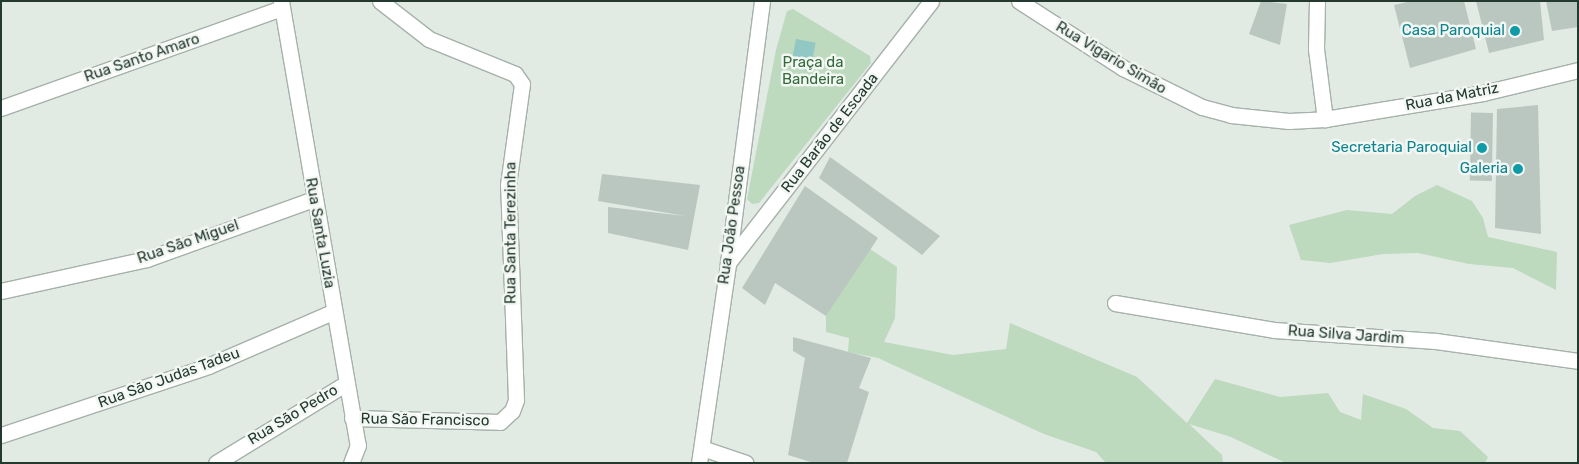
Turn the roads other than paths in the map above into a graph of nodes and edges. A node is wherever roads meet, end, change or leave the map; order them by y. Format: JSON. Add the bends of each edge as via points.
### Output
{"nodes":[{"id":1,"x":380,"y":1,"type":"edge"},
{"id":2,"x":762,"y":1,"type":"edge"},
{"id":3,"x":931,"y":1,"type":"edge"},
{"id":4,"x":1019,"y":1,"type":"edge"},
{"id":5,"x":1317,"y":1,"type":"edge"},
{"id":6,"x":282,"y":5,"type":"edge"},
{"id":7,"x":1578,"y":70,"type":"edge"},
{"id":8,"x":1,"y":108,"type":"edge"},
{"id":9,"x":1325,"y":119,"type":"junction"},
{"id":10,"x":314,"y":199,"type":"junction"},
{"id":11,"x":728,"y":263,"type":"junction"},
{"id":12,"x":1,"y":291,"type":"edge"},
{"id":13,"x":1116,"y":303,"type":"dead end"},
{"id":14,"x":333,"y":312,"type":"junction"},
{"id":15,"x":1578,"y":361,"type":"edge"},
{"id":16,"x":345,"y":384,"type":"junction"},
{"id":17,"x":516,"y":400,"type":"joint"},
{"id":18,"x":352,"y":418,"type":"junction"},
{"id":19,"x":1,"y":435,"type":"edge"},
{"id":20,"x":700,"y":455,"type":"edge"},
{"id":21,"x":216,"y":463,"type":"edge"},
{"id":22,"x":351,"y":463,"type":"edge"},
{"id":23,"x":746,"y":463,"type":"edge"}],
"edges":[{"from":1,"to":17,"type":"street","name":"Rua Santa Terezinha","via":[[429,39],[515,74],[522,84],[508,185]]},
{"from":2,"to":11,"type":"street","name":"Rua João Pessoa"},
{"from":3,"to":11,"type":"street","name":"Rua Barão de Escada"},
{"from":4,"to":9,"type":"street","name":"Rua Vigario Simão","via":[[1123,68],[1202,107],[1231,115],[1270,119]]},
{"from":5,"to":9,"type":"street","via":[[1316,49]]},
{"from":6,"to":8,"type":"street","name":"Rua Santo Amaro"},
{"from":6,"to":10,"type":"street","name":"Rua Santa Luzia"},
{"from":7,"to":9,"type":"street","name":"Rua da Matriz","via":[[1483,92]]},
{"from":10,"to":12,"type":"street","name":"Rua São Miguel","via":[[147,258]]},
{"from":10,"to":14,"type":"street","name":"Rua Santa Luzia"},
{"from":11,"to":20,"type":"street","name":"Rua João Pessoa"},
{"from":13,"to":15,"type":"street","name":"Rua Silva Jardim","via":[[1274,330],[1436,341]]},
{"from":14,"to":16,"type":"street","name":"Rua Santa Luzia"},
{"from":14,"to":19,"type":"street","name":"Rua São Judas Tadeu","via":[[208,366]]},
{"from":16,"to":18,"type":"street","name":"Rua Santa Luzia"},
{"from":16,"to":21,"type":"street","name":"Rua São Pedro"},
{"from":17,"to":18,"type":"street","name":"Rua São Francisco","via":[[512,412],[500,422]]},
{"from":18,"to":22,"type":"street","name":"Rua Santa Luzia","via":[[358,445]]},
{"from":20,"to":23,"type":"street"}]}
